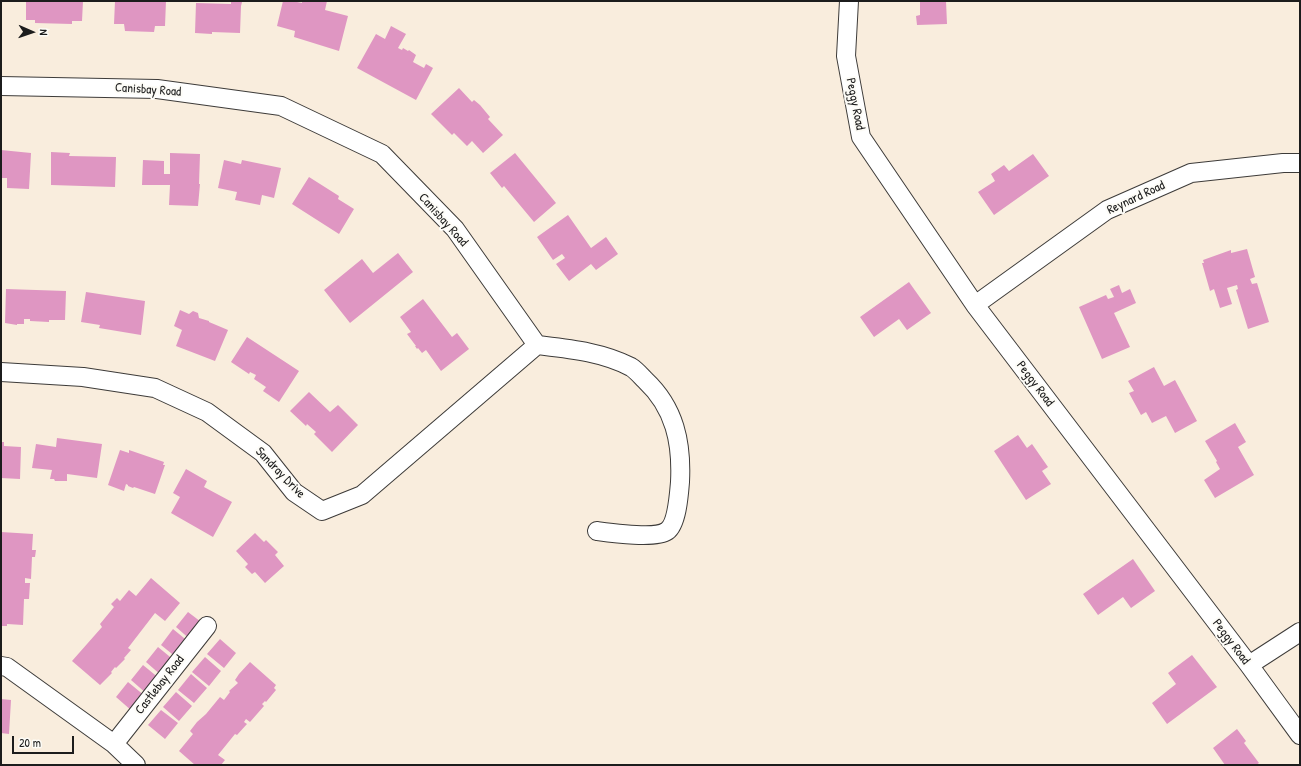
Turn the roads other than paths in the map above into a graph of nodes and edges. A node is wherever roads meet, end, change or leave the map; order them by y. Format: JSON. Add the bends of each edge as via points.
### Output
{"nodes":[{"id":1,"x":849,"y":1,"type":"edge"},
{"id":2,"x":1,"y":86,"type":"edge"},
{"id":3,"x":1300,"y":163,"type":"edge"},
{"id":4,"x":976,"y":305,"type":"junction"},
{"id":5,"x":537,"y":345,"type":"junction"},
{"id":6,"x":1,"y":372,"type":"edge"},
{"id":7,"x":598,"y":531,"type":"dead end"},
{"id":8,"x":207,"y":626,"type":"dead end"},
{"id":9,"x":1300,"y":632,"type":"edge"},
{"id":10,"x":1249,"y":665,"type":"junction"},
{"id":11,"x":1,"y":666,"type":"edge"},
{"id":12,"x":1300,"y":735,"type":"edge"},
{"id":13,"x":114,"y":744,"type":"junction"},
{"id":14,"x":136,"y":765,"type":"edge"}],
"edges":[{"from":1,"to":4,"type":"street","name":"Peggy Road","via":[[846,56],[861,137]]},
{"from":2,"to":5,"type":"street","name":"Canisbay Road","via":[[157,89],[281,106],[382,154],[456,229]]},
{"from":3,"to":4,"type":"street","name":"Reynard Road","via":[[1192,173],[1107,210]]},
{"from":4,"to":10,"type":"street","name":"Peggy Road"},
{"from":5,"to":6,"type":"street","name":"Sandray Drive","via":[[362,495],[322,511],[294,492],[263,453],[207,412],[155,388],[83,377]]},
{"from":5,"to":7,"type":"street","via":[[606,356],[633,368],[654,388],[670,413],[679,443],[681,466],[672,525],[660,534],[639,535]]},
{"from":8,"to":13,"type":"street","name":"Castlebay Road"},
{"from":9,"to":10,"type":"street"},
{"from":10,"to":12,"type":"street","name":"Peggy Road"},
{"from":11,"to":13,"type":"street","via":[[7,666]]},
{"from":13,"to":14,"type":"street"}]}
